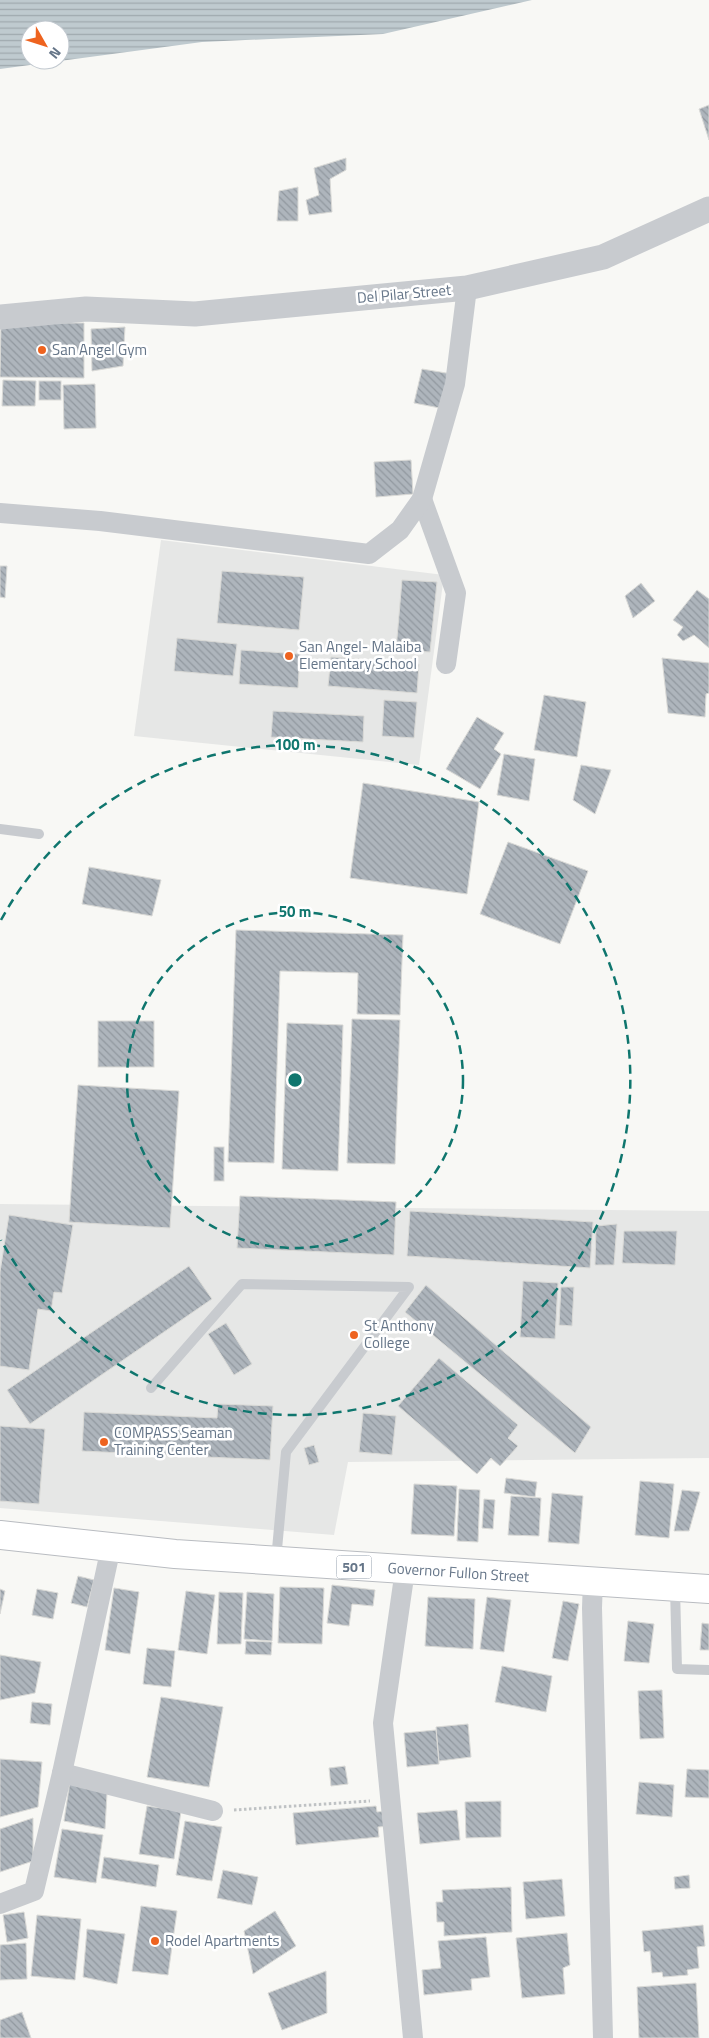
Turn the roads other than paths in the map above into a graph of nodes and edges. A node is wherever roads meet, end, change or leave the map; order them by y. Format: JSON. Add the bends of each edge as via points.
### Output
{"nodes":[{"id":1,"x":709,"y":209,"type":"edge"},
{"id":2,"x":467,"y":288,"type":"junction"},
{"id":3,"x":0,"y":317,"type":"edge"},
{"id":4,"x":422,"y":499,"type":"junction"},
{"id":5,"x":0,"y":513,"type":"edge"},
{"id":6,"x":446,"y":664,"type":"dead end"},
{"id":7,"x":0,"y":829,"type":"edge"},
{"id":8,"x":39,"y":834,"type":"dead end"},
{"id":9,"x":151,"y":1388,"type":"dead end"},
{"id":10,"x":0,"y":1535,"type":"edge"},
{"id":11,"x":111,"y":1547,"type":"junction"},
{"id":12,"x":276,"y":1561,"type":"junction"},
{"id":13,"x":405,"y":1570,"type":"junction"},
{"id":14,"x":593,"y":1580,"type":"junction"},
{"id":15,"x":675,"y":1586,"type":"junction"},
{"id":16,"x":709,"y":1589,"type":"edge"},
{"id":17,"x":709,"y":1670,"type":"edge"},
{"id":18,"x":62,"y":1773,"type":"junction"},
{"id":19,"x":213,"y":1811,"type":"road end"},
{"id":20,"x":0,"y":1904,"type":"edge"},
{"id":21,"x":413,"y":2038,"type":"edge"},
{"id":22,"x":603,"y":2038,"type":"edge"}],
"edges":[{"from":1,"to":2,"type":"street","name":"Del Pilar Street","via":[[603,257]]},
{"from":2,"to":3,"type":"street","name":"Del Pilar Street","via":[[195,314],[86,310]]},
{"from":2,"to":4,"type":"street","via":[[455,384]]},
{"from":4,"to":5,"type":"street","via":[[400,530],[369,554],[100,521]]},
{"from":4,"to":6,"type":"street","via":[[456,593]]},
{"from":7,"to":8,"type":"lane"},
{"from":9,"to":12,"type":"lane","via":[[242,1284],[409,1287],[286,1452]]},
{"from":10,"to":11,"type":"main road","name":"Governor Fullon Street","number":"501"},
{"from":11,"to":12,"type":"main road","name":"Governor Fullon Street","number":"501"},
{"from":11,"to":18,"type":"street"},
{"from":12,"to":13,"type":"main road","name":"Governor Fullon Street","number":"501"},
{"from":13,"to":14,"type":"main road","name":"Governor Fullon Street","number":"501"},
{"from":13,"to":21,"type":"street","via":[[383,1723]]},
{"from":14,"to":15,"type":"main road","name":"Governor Fullon Street","number":"501"},
{"from":14,"to":22,"type":"street"},
{"from":15,"to":16,"type":"main road","name":"Governor Fullon Street","number":"501"},
{"from":15,"to":17,"type":"lane","via":[[677,1669]]},
{"from":18,"to":19,"type":"street"},
{"from":18,"to":20,"type":"street","via":[[34,1891]]}]}
